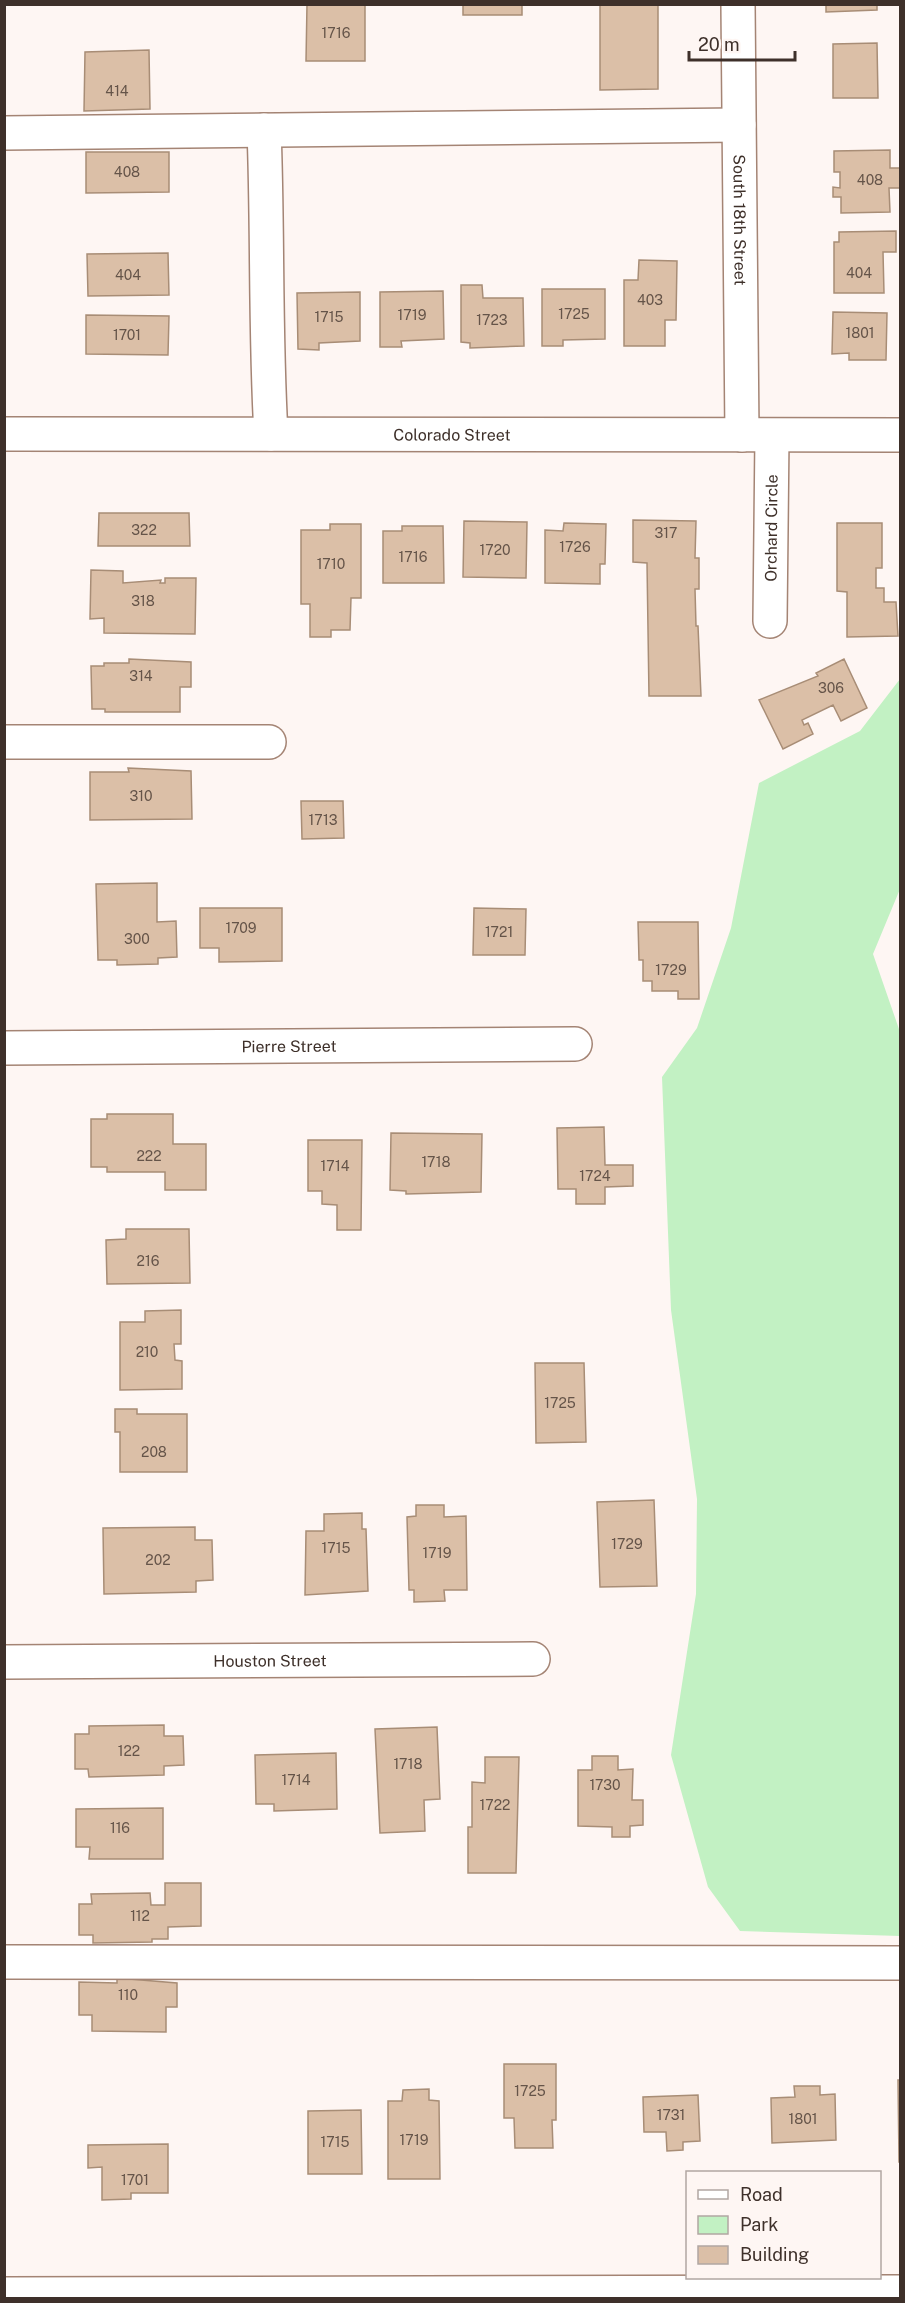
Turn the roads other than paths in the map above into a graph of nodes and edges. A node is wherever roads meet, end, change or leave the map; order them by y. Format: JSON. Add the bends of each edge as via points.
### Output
{"nodes":[{"id":1,"x":738,"y":4,"type":"edge"},
{"id":2,"x":739,"y":124,"type":"junction"},
{"id":3,"x":264,"y":130,"type":"junction"},
{"id":4,"x":4,"y":134,"type":"edge"},
{"id":5,"x":4,"y":434,"type":"edge"},
{"id":6,"x":271,"y":434,"type":"junction"},
{"id":7,"x":757,"y":435,"type":"junction"},
{"id":8,"x":900,"y":435,"type":"edge"},
{"id":9,"x":770,"y":621,"type":"dead end"},
{"id":10,"x":4,"y":742,"type":"edge"},
{"id":11,"x":269,"y":742,"type":"dead end"},
{"id":12,"x":575,"y":1044,"type":"dead end"},
{"id":13,"x":4,"y":1048,"type":"edge"},
{"id":14,"x":533,"y":1659,"type":"dead end"},
{"id":15,"x":4,"y":1662,"type":"edge"},
{"id":16,"x":4,"y":1962,"type":"edge"},
{"id":17,"x":900,"y":1963,"type":"edge"},
{"id":18,"x":900,"y":2292,"type":"edge"},
{"id":19,"x":4,"y":2294,"type":"edge"},
{"id":20,"x":741,"y":2295,"type":"edge"}],
"edges":[{"from":1,"to":2,"type":"street","name":"South 18th Street"},
{"from":2,"to":3,"type":"street"},
{"from":2,"to":7,"type":"street","name":"South 18th Street"},
{"from":3,"to":4,"type":"street"},
{"from":3,"to":6,"type":"street"},
{"from":5,"to":6,"type":"street","name":"Colorado Street"},
{"from":6,"to":7,"type":"street","name":"Colorado Street"},
{"from":7,"to":8,"type":"street","name":"Colorado Street"},
{"from":7,"to":9,"type":"street","name":"Orchard Circle"},
{"from":10,"to":11,"type":"street"},
{"from":12,"to":13,"type":"street","name":"Pierre Street"},
{"from":14,"to":15,"type":"street","name":"Houston Street"},
{"from":16,"to":17,"type":"street"},
{"from":18,"to":20,"type":"street"},
{"from":19,"to":20,"type":"street"}]}
